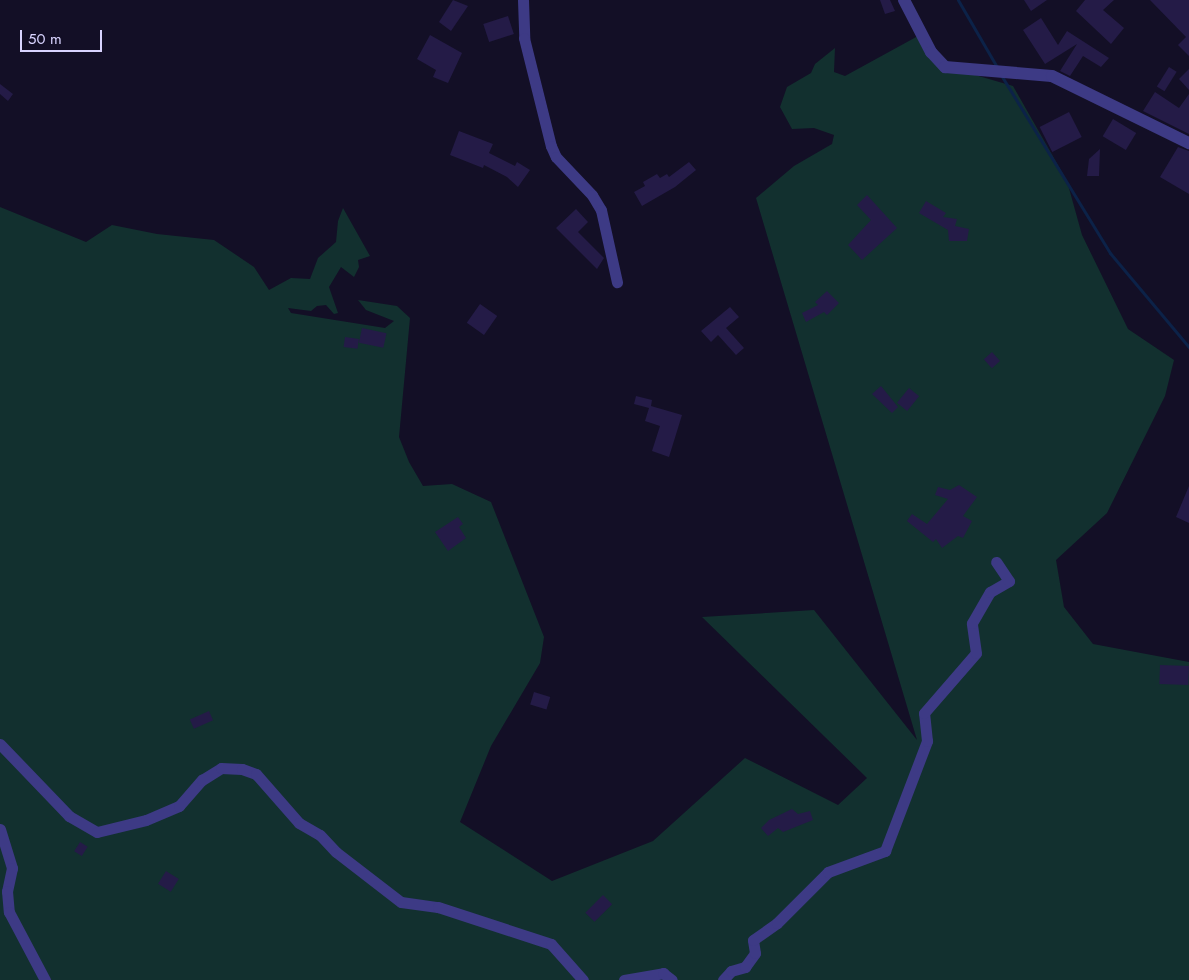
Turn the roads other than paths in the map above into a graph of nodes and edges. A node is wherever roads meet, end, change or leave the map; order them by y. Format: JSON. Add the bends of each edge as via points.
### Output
{"nodes":[{"id":1,"x":523,"y":0,"type":"edge"},
{"id":2,"x":904,"y":0,"type":"edge"},
{"id":3,"x":1189,"y":143,"type":"edge"},
{"id":4,"x":616,"y":282,"type":"dead end"},
{"id":5,"x":996,"y":562,"type":"dead end"},
{"id":6,"x":0,"y":744,"type":"edge"},
{"id":7,"x":0,"y":829,"type":"edge"},
{"id":8,"x":46,"y":980,"type":"edge"},
{"id":9,"x":584,"y":980,"type":"edge"},
{"id":10,"x":624,"y":980,"type":"edge"},
{"id":11,"x":672,"y":980,"type":"edge"},
{"id":12,"x":723,"y":980,"type":"edge"}],
"edges":[{"from":1,"to":4,"type":"street","via":[[524,38],[551,146],[556,157],[592,195],[600,210]]},
{"from":2,"to":3,"type":"street","via":[[932,52],[945,67],[1052,76]]},
{"from":5,"to":12,"type":"street","via":[[1009,581],[990,592],[972,623],[976,653],[924,713],[928,741],[886,851],[828,872],[777,923],[754,940],[755,953],[745,968],[731,971]]},
{"from":6,"to":9,"type":"street","via":[[70,816],[97,832],[146,820],[179,806],[202,780],[220,768],[242,768],[256,774],[299,823],[320,835],[336,852],[402,902],[438,907],[551,944]]},
{"from":7,"to":8,"type":"street","via":[[12,868],[7,891],[9,912]]},
{"from":10,"to":11,"type":"street","via":[[663,973]]}]}
